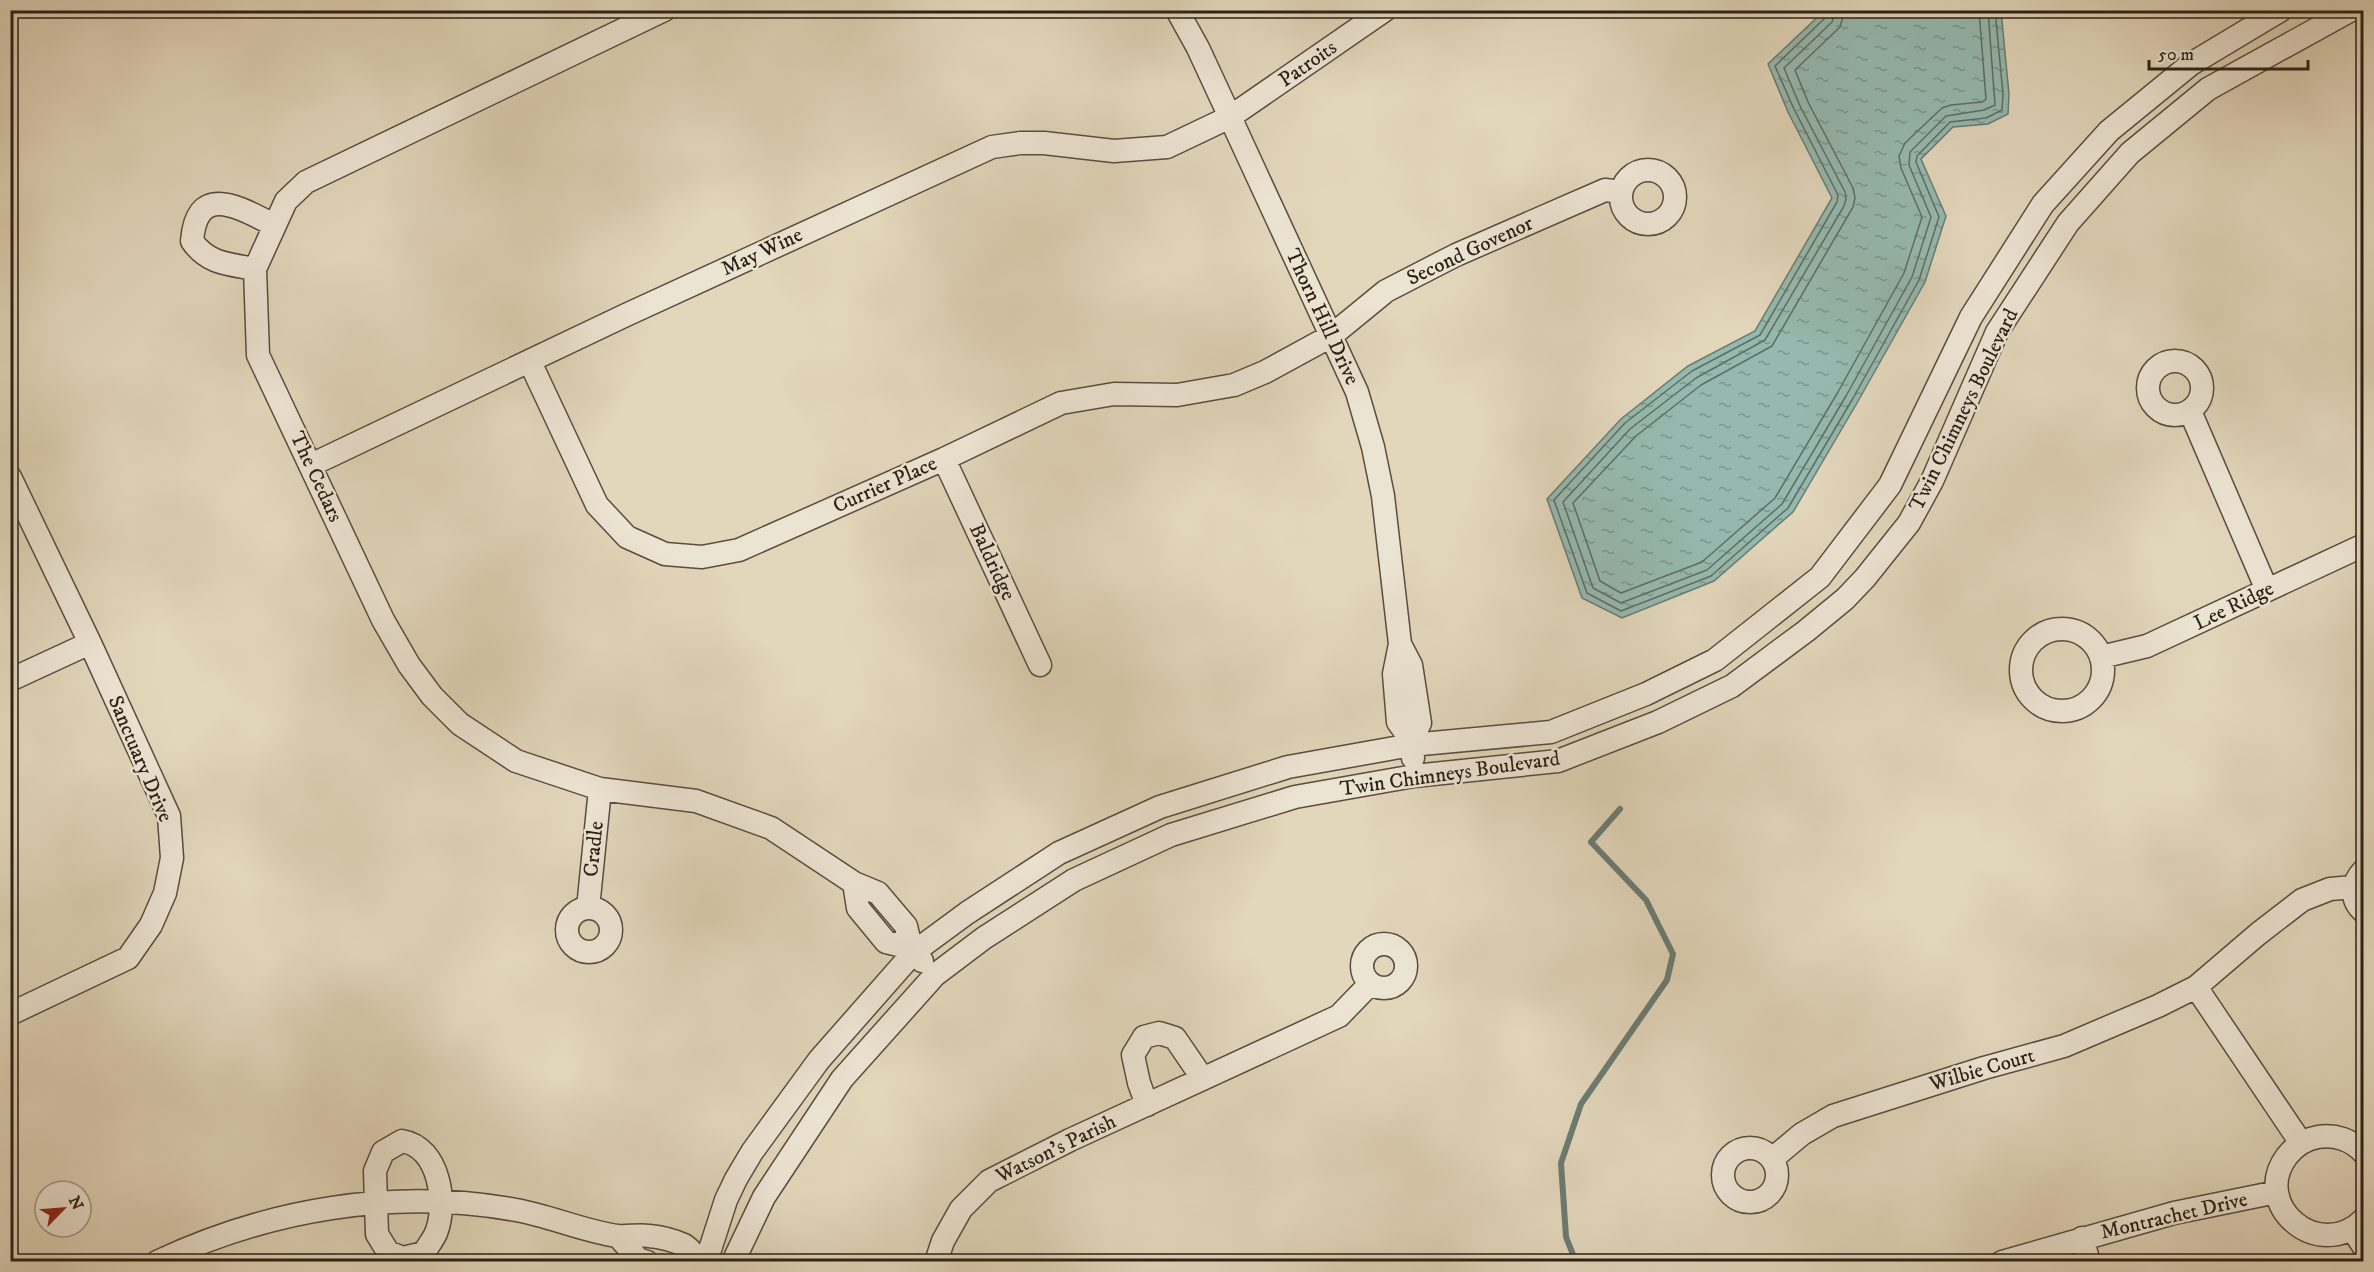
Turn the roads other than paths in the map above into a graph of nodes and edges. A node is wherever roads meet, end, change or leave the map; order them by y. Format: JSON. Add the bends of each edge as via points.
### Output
{"nodes":[{"id":1,"x":664,"y":10,"type":"edge"},
{"id":2,"x":1177,"y":10,"type":"edge"},
{"id":3,"x":1385,"y":10,"type":"edge"},
{"id":4,"x":2282,"y":10,"type":"edge"},
{"id":5,"x":2347,"y":11,"type":"edge"},
{"id":6,"x":1230,"y":117,"type":"junction"},
{"id":7,"x":1621,"y":192,"type":"dead end"},
{"id":8,"x":274,"y":225,"type":"junction"},
{"id":9,"x":255,"y":269,"type":"junction"},
{"id":10,"x":1331,"y":336,"type":"junction"},
{"id":11,"x":530,"y":362,"type":"junction"},
{"id":12,"x":2190,"y":411,"type":"dead end"},
{"id":13,"x":944,"y":459,"type":"junction"},
{"id":14,"x":311,"y":465,"type":"junction"},
{"id":15,"x":10,"y":477,"type":"edge"},
{"id":16,"x":2364,"y":545,"type":"edge"},
{"id":17,"x":2267,"y":590,"type":"junction"},
{"id":18,"x":90,"y":643,"type":"junction"},
{"id":19,"x":2101,"y":657,"type":"dead end"},
{"id":20,"x":1040,"y":665,"type":"dead end"},
{"id":21,"x":10,"y":680,"type":"edge"},
{"id":22,"x":1411,"y":743,"type":"junction"},
{"id":23,"x":1414,"y":776,"type":"junction"},
{"id":24,"x":600,"y":789,"type":"junction"},
{"id":25,"x":2358,"y":878,"type":"edge"},
{"id":26,"x":588,"y":908,"type":"dead end"},
{"id":27,"x":2364,"y":912,"type":"edge"},
{"id":28,"x":912,"y":950,"type":"junction"},
{"id":29,"x":935,"y":975,"type":"junction"},
{"id":30,"x":1370,"y":984,"type":"dead end"},
{"id":31,"x":2196,"y":987,"type":"junction"},
{"id":32,"x":10,"y":1014,"type":"edge"},
{"id":33,"x":1203,"y":1079,"type":"junction"},
{"id":34,"x":1147,"y":1105,"type":"junction"},
{"id":35,"x":2301,"y":1143,"type":"junction"},
{"id":36,"x":2364,"y":1153,"type":"edge"},
{"id":37,"x":1772,"y":1159,"type":"dead end"},
{"id":38,"x":2277,"y":1192,"type":"junction"},
{"id":39,"x":377,"y":1202,"type":"junction"},
{"id":40,"x":439,"y":1202,"type":"junction"},
{"id":41,"x":2360,"y":1231,"type":"edge"},
{"id":42,"x":618,"y":1236,"type":"junction"},
{"id":43,"x":2082,"y":1238,"type":"junction"},
{"id":44,"x":157,"y":1262,"type":"edge"},
{"id":45,"x":646,"y":1262,"type":"edge"},
{"id":46,"x":700,"y":1262,"type":"edge"},
{"id":47,"x":706,"y":1262,"type":"edge"},
{"id":48,"x":733,"y":1262,"type":"edge"},
{"id":49,"x":936,"y":1262,"type":"edge"},
{"id":50,"x":2002,"y":1262,"type":"edge"},
{"id":51,"x":2089,"y":1262,"type":"edge"}],
"edges":[{"from":1,"to":8,"type":"street","name":"The Cedars","via":[[306,182],[286,201]]},
{"from":2,"to":6,"type":"street","name":"Thorn Hill Drive"},
{"from":3,"to":6,"type":"street","name":"Patroits"},
{"from":4,"to":22,"type":"street","name":"Twin Chimneys Boulevard","via":[[2191,64],[2109,131],[2043,204],[1971,317],[1890,485],[1820,577],[1715,660],[1646,694],[1551,732]]},
{"from":5,"to":23,"type":"street","name":"Twin Chimneys Boulevard","via":[[2208,89],[2130,153],[2067,223],[1997,332],[1932,481],[1909,523],[1845,599],[1732,686],[1658,722],[1558,761]]},
{"from":6,"to":10,"type":"street","name":"Thorn Hill Drive"},
{"from":6,"to":11,"type":"street","name":"May Wine","via":[[1167,147],[1114,151],[1020,143],[992,147]]},
{"from":7,"to":10,"type":"street","name":"Second Govenor","via":[[1605,190],[1456,255],[1386,291]]},
{"from":8,"to":9,"type":"street","name":"The Cedars"},
{"from":8,"to":9,"type":"street","via":[[225,204],[201,211],[193,223],[192,241],[200,253],[218,263]]},
{"from":9,"to":14,"type":"street","name":"The Cedars","via":[[258,355]]},
{"from":10,"to":13,"type":"street","name":"Currier Place","via":[[1234,385],[1177,395],[1114,394],[1061,403]]},
{"from":10,"to":22,"type":"street","name":"Thorn Hill Drive","via":[[1357,392],[1383,496],[1400,644],[1411,665],[1420,723]]},
{"from":11,"to":13,"type":"street","name":"Currier Place","via":[[597,505],[627,537],[665,554],[702,557],[739,550]]},
{"from":11,"to":14,"type":"street","name":"May Wine"},
{"from":12,"to":17,"type":"street"},
{"from":13,"to":20,"type":"street","name":"Baldridge"},
{"from":14,"to":24,"type":"street","name":"The Cedars","via":[[383,620],[432,696],[460,724],[516,761]]},
{"from":15,"to":18,"type":"street","name":"Sanctuary Drive"},
{"from":16,"to":17,"type":"street","name":"Lee Ridge"},
{"from":17,"to":19,"type":"street","name":"Lee Ridge","via":[[2146,646]]},
{"from":18,"to":21,"type":"street"},
{"from":18,"to":32,"type":"street","name":"Sanctuary Drive","via":[[169,816],[172,858],[165,893],[151,925],[128,958]]},
{"from":22,"to":23,"type":"street","name":"Thorn Hill Drive"},
{"from":22,"to":28,"type":"street","name":"Twin Chimneys Boulevard","via":[[1288,767],[1160,807],[1059,853]]},
{"from":23,"to":29,"type":"street","name":"Twin Chimneys Boulevard","via":[[1295,797],[1171,836],[1074,880]]},
{"from":24,"to":26,"type":"street","name":"Cradle"},
{"from":24,"to":28,"type":"street","name":"The Cedars","via":[[696,801],[771,828],[854,883],[878,893],[906,926]]},
{"from":25,"to":27,"type":"street","name":"Wilbie Court","via":[[2356,904]]},
{"from":25,"to":31,"type":"street","name":"Wilbie Court","via":[[2302,900]]},
{"from":28,"to":29,"type":"street","name":"The Cedars"},
{"from":28,"to":47,"type":"street","name":"Twin Chimneys Boulevard","via":[[819,1060],[752,1152],[726,1200]]},
{"from":29,"to":48,"type":"street","name":"Twin Chimneys Boulevard","via":[[842,1079],[764,1197]]},
{"from":30,"to":33,"type":"street","name":"Watson's Parish","via":[[1339,1016]]},
{"from":31,"to":35,"type":"street"},
{"from":31,"to":37,"type":"street","name":"Wilbie Court","via":[[2064,1046],[1833,1116]]},
{"from":33,"to":34,"type":"street","name":"Watson's Parish"},
{"from":33,"to":34,"type":"street","via":[[1175,1038],[1159,1034],[1143,1037],[1133,1055]]},
{"from":34,"to":49,"type":"street","name":"Watson's Parish","via":[[989,1181],[961,1209]]},
{"from":35,"to":36,"type":"street","via":[[2334,1137]]},
{"from":35,"to":38,"type":"street","via":[[2283,1162]]},
{"from":38,"to":41,"type":"street","via":[[2287,1216],[2307,1232],[2328,1235]]},
{"from":38,"to":43,"type":"street","name":"Montrachet Drive","via":[[2174,1213]]},
{"from":39,"to":40,"type":"street"},
{"from":39,"to":40,"type":"street","via":[[377,1234],[388,1252],[403,1258],[424,1253],[436,1233]]},
{"from":39,"to":40,"type":"street","via":[[375,1171],[383,1152],[402,1141],[421,1148],[432,1162],[440,1184]]},
{"from":39,"to":44,"type":"street","via":[[310,1210],[260,1222],[195,1244]]},
{"from":40,"to":42,"type":"street","via":[[517,1210]]},
{"from":42,"to":45,"type":"street","via":[[638,1259]]},
{"from":42,"to":46,"type":"street","via":[[649,1236],[686,1246]]},
{"from":43,"to":50,"type":"street","name":"Montrachet Drive"},
{"from":43,"to":51,"type":"street"}]}
